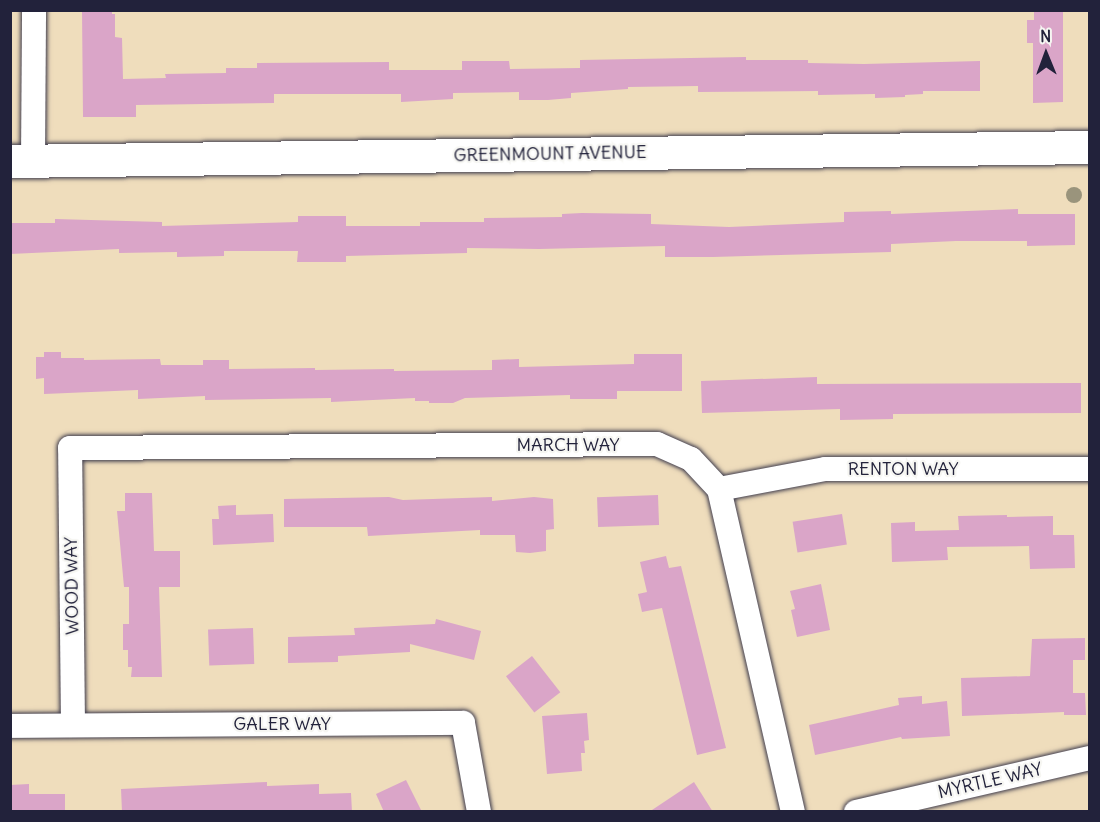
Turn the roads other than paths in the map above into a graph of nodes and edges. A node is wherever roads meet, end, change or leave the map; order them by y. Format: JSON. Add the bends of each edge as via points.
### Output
{"nodes":[{"id":1,"x":34,"y":10,"type":"edge"},
{"id":2,"x":1089,"y":147,"type":"edge"},
{"id":3,"x":22,"y":161,"type":"edge"},
{"id":4,"x":70,"y":448,"type":"joint"},
{"id":5,"x":1089,"y":469,"type":"edge"},
{"id":6,"x":719,"y":489,"type":"junction"},
{"id":7,"x":73,"y":725,"type":"junction"},
{"id":8,"x":10,"y":726,"type":"edge"},
{"id":9,"x":1089,"y":758,"type":"edge"},
{"id":10,"x":479,"y":812,"type":"edge"},
{"id":11,"x":792,"y":812,"type":"edge"},
{"id":12,"x":856,"y":812,"type":"edge"}],
"edges":[{"from":1,"to":3,"type":"street"},
{"from":2,"to":3,"type":"street","name":"GREENMOUNT AVENUE"},
{"from":4,"to":6,"type":"street","name":"MARCH WAY","via":[[657,444],[691,459]]},
{"from":4,"to":7,"type":"street","name":"WOOD WAY"},
{"from":5,"to":6,"type":"street","name":"RENTON WAY","via":[[825,469]]},
{"from":6,"to":11,"type":"street"},
{"from":7,"to":8,"type":"street","name":"GALER WAY"},
{"from":7,"to":10,"type":"street","name":"GALER WAY","via":[[463,723]]},
{"from":9,"to":12,"type":"street","name":"MYRTLE WAY"}]}
